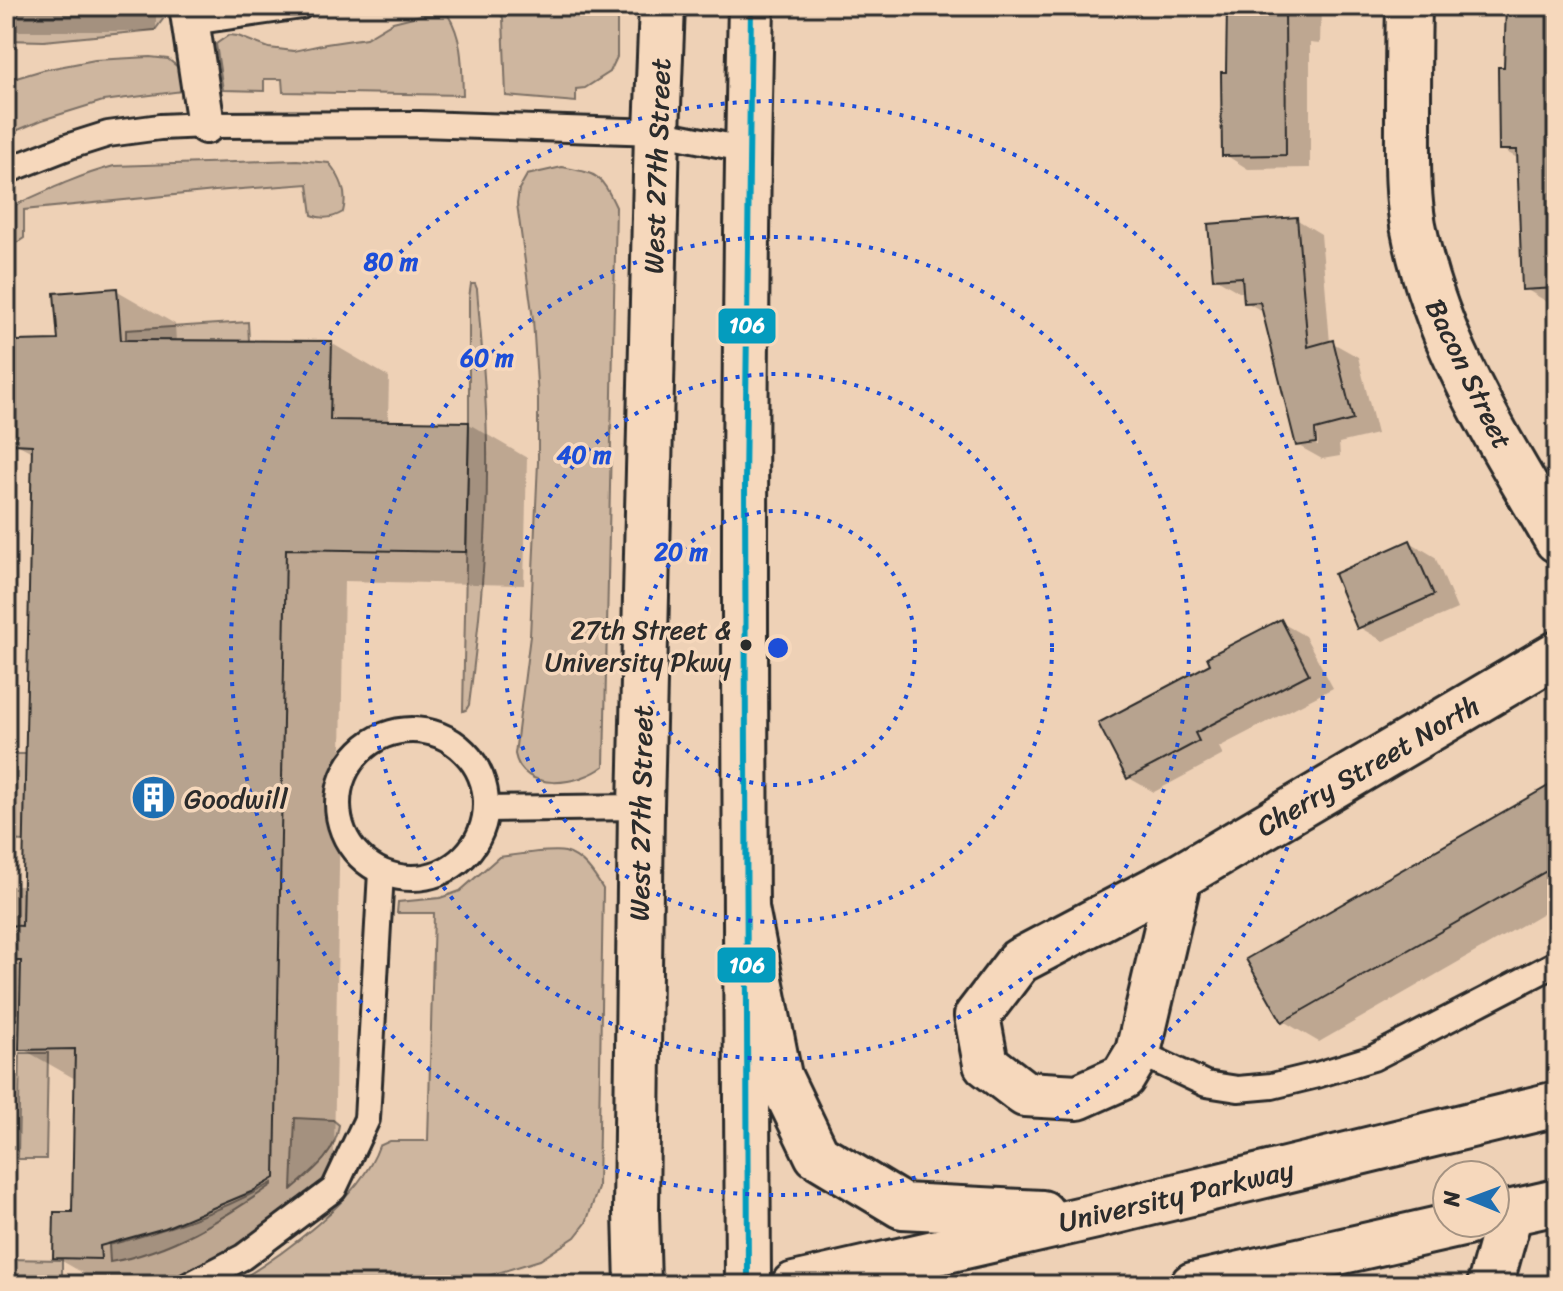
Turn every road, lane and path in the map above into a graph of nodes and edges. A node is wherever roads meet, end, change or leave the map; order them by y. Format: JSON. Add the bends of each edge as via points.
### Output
{"nodes":[{"id":1,"x":301,"y":6,"type":"edge"},
{"id":2,"x":662,"y":6,"type":"edge"},
{"id":3,"x":751,"y":6,"type":"edge"},
{"id":4,"x":1409,"y":6,"type":"edge"},
{"id":5,"x":190,"y":14,"type":"edge"},
{"id":6,"x":206,"y":125,"type":"junction"},
{"id":7,"x":657,"y":132,"type":"junction"},
{"id":8,"x":748,"y":150,"type":"junction"},
{"id":9,"x":6,"y":171,"type":"edge"},
{"id":10,"x":1557,"y":540,"type":"edge"},
{"id":11,"x":1557,"y":654,"type":"edge"},
{"id":12,"x":641,"y":807,"type":"junction"},
{"id":13,"x":486,"y":809,"type":"junction"},
{"id":14,"x":381,"y":872,"type":"junction"},
{"id":15,"x":1179,"y":877,"type":"junction"},
{"id":16,"x":746,"y":908,"type":"junction"},
{"id":17,"x":1557,"y":963,"type":"edge"},
{"id":18,"x":1138,"y":1052,"type":"junction"},
{"id":19,"x":1557,"y":1104,"type":"edge"},
{"id":20,"x":1557,"y":1202,"type":"edge"},
{"id":21,"x":1511,"y":1213,"type":"edge"},
{"id":22,"x":1096,"y":1216,"type":"junction"},
{"id":23,"x":1431,"y":1231,"type":"edge"},
{"id":24,"x":1499,"y":1239,"type":"edge"},
{"id":25,"x":189,"y":1285,"type":"edge"},
{"id":26,"x":638,"y":1285,"type":"edge"},
{"id":27,"x":748,"y":1285,"type":"edge"},
{"id":28,"x":794,"y":1285,"type":"edge"},
{"id":29,"x":1193,"y":1285,"type":"edge"},
{"id":30,"x":1490,"y":1285,"type":"edge"}],
"edges":[{"from":1,"to":5,"type":"lane"},
{"from":2,"to":7,"type":"street","name":"West 27th Street"},
{"from":3,"to":8,"type":"street"},
{"from":4,"to":10,"type":"street","name":"Bacon Street","via":[[1408,161],[1413,223],[1427,285],[1486,418]]},
{"from":5,"to":6,"type":"street"},
{"from":6,"to":7,"type":"lane","via":[[420,124]]},
{"from":6,"to":9,"type":"lane","via":[[108,134]]},
{"from":7,"to":8,"type":"lane"},
{"from":7,"to":12,"type":"street","name":"West 27th Street"},
{"from":8,"to":16,"type":"street"},
{"from":11,"to":15,"type":"street","name":"Cherry Street North"},
{"from":12,"to":13,"type":"lane"},
{"from":12,"to":26,"type":"street","name":"West 27th Street"},
{"from":13,"to":14,"type":"lane","via":[[481,832],[450,867],[428,877]]},
{"from":13,"to":14,"type":"lane","via":[[483,783],[472,760],[454,743],[431,732],[405,730],[381,737],[360,750],[345,771],[339,794],[339,818],[347,840]]},
{"from":14,"to":25,"type":"lane","via":[[367,1119],[334,1189],[243,1257]]},
{"from":15,"to":18,"type":"street","name":"Cherry Street North"},
{"from":15,"to":18,"type":"street","name":"Cherry Street North","via":[[1019,961],[977,1016],[986,1064],[1025,1094],[1078,1097],[1123,1077]]},
{"from":16,"to":22,"type":"street","via":[[779,1076],[817,1155],[902,1206]]},
{"from":16,"to":27,"type":"street"},
{"from":17,"to":18,"type":"lane","via":[[1373,1058],[1272,1086],[1238,1089],[1206,1084]]},
{"from":19,"to":22,"type":"street","name":"University Parkway"},
{"from":20,"to":21,"type":"street"},
{"from":22,"to":28,"type":"street","name":"University Parkway"},
{"from":23,"to":29,"type":"street"},
{"from":24,"to":30,"type":"street"}]}
